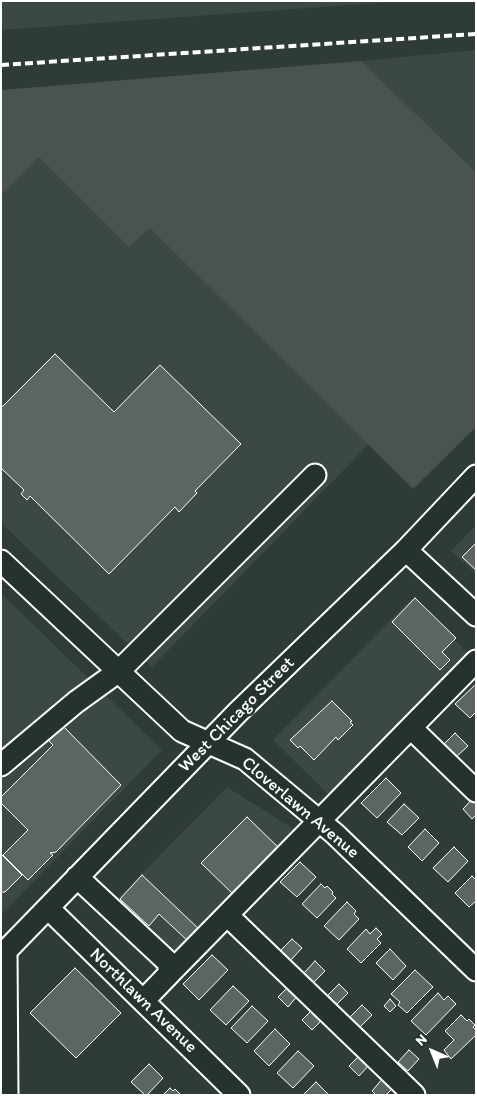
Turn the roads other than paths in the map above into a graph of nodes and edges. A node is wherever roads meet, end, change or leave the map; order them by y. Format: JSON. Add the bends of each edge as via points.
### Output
{"nodes":[{"id":1,"x":315,"y":475,"type":"dead end"},
{"id":2,"x":476,"y":476,"type":"edge"},
{"id":3,"x":406,"y":550,"type":"junction"},
{"id":4,"x":1,"y":561,"type":"edge"},
{"id":5,"x":476,"y":615,"type":"edge"},
{"id":6,"x":476,"y":661,"type":"edge"},
{"id":7,"x":119,"y":671,"type":"junction"},
{"id":8,"x":411,"y":728,"type":"junction"},
{"id":9,"x":209,"y":743,"type":"junction"},
{"id":10,"x":1,"y":765,"type":"edge"},
{"id":11,"x":476,"y":790,"type":"edge"},
{"id":12,"x":319,"y":822,"type":"junction"},
{"id":13,"x":77,"y":877,"type":"junction"},
{"id":14,"x":48,"y":908,"type":"junction"},
{"id":15,"x":227,"y":915,"type":"junction"},
{"id":16,"x":4,"y":954,"type":"edge"},
{"id":17,"x":476,"y":970,"type":"edge"},
{"id":18,"x":170,"y":973,"type":"junction"},
{"id":19,"x":143,"y":1001,"type":"junction"},
{"id":20,"x":7,"y":1095,"type":"edge"},
{"id":21,"x":239,"y":1095,"type":"edge"},
{"id":22,"x":414,"y":1095,"type":"edge"}],
"edges":[{"from":1,"to":7,"type":"street"},
{"from":2,"to":3,"type":"street","name":"West Chicago Street"},
{"from":3,"to":5,"type":"street"},
{"from":3,"to":9,"type":"street","name":"West Chicago Street"},
{"from":4,"to":7,"type":"street","name":"Cloverlawn Avenue"},
{"from":6,"to":8,"type":"street"},
{"from":7,"to":9,"type":"street","name":"Cloverlawn Avenue","via":[[182,731]]},
{"from":7,"to":10,"type":"street","via":[[76,702]]},
{"from":8,"to":11,"type":"street"},
{"from":8,"to":12,"type":"street"},
{"from":9,"to":12,"type":"street","name":"Cloverlawn Avenue","via":[[245,759]]},
{"from":9,"to":13,"type":"street","name":"West Chicago Street"},
{"from":12,"to":15,"type":"street"},
{"from":12,"to":17,"type":"street","name":"Cloverlawn Avenue"},
{"from":13,"to":14,"type":"street","name":"West Chicago Street"},
{"from":13,"to":18,"type":"street","via":[[168,962]]},
{"from":14,"to":16,"type":"street","name":"West Chicago Street"},
{"from":14,"to":19,"type":"street","name":"Northlawn Avenue"},
{"from":15,"to":18,"type":"street"},
{"from":15,"to":22,"type":"street"},
{"from":16,"to":20,"type":"street"},
{"from":18,"to":19,"type":"street"},
{"from":19,"to":21,"type":"street","name":"Northlawn Avenue"}]}
